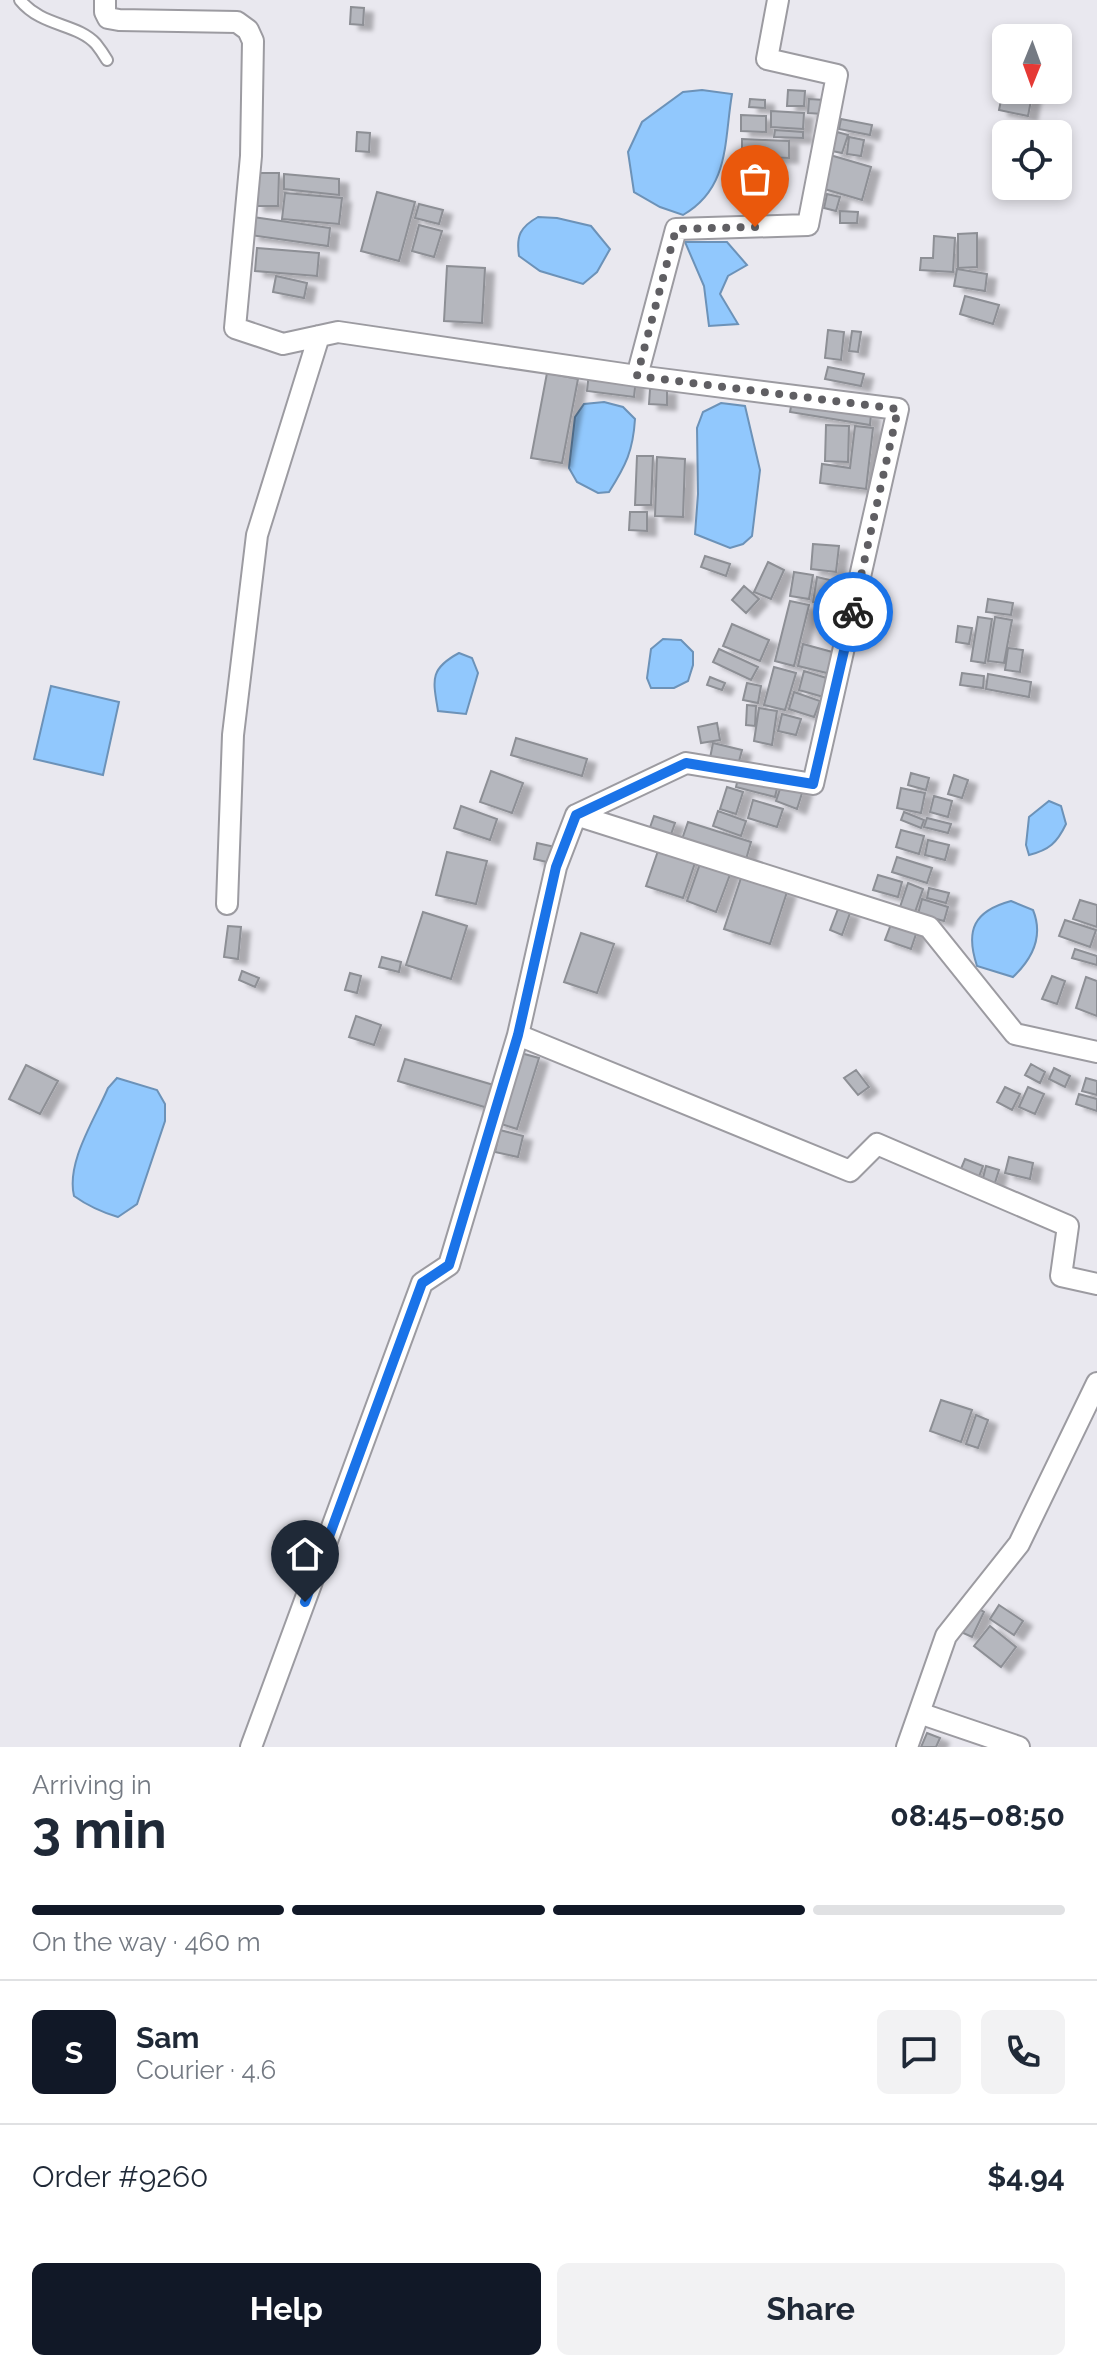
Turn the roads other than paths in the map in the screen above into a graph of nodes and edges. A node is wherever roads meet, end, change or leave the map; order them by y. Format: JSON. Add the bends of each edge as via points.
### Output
{"nodes":[{"id":1,"x":20,"y":0,"type":"edge"},
{"id":2,"x":105,"y":0,"type":"edge"},
{"id":3,"x":778,"y":0,"type":"edge"},
{"id":4,"x":107,"y":60,"type":"dead end"},
{"id":5,"x":319,"y":336,"type":"junction"},
{"id":6,"x":637,"y":376,"type":"junction"},
{"id":7,"x":576,"y":815,"type":"junction"},
{"id":8,"x":227,"y":904,"type":"dead end"},
{"id":9,"x":518,"y":1035,"type":"junction"},
{"id":10,"x":1097,"y":1052,"type":"edge"},
{"id":11,"x":1097,"y":1284,"type":"edge"},
{"id":12,"x":1097,"y":1383,"type":"edge"},
{"id":13,"x":919,"y":1713,"type":"junction"},
{"id":14,"x":251,"y":1747,"type":"edge"},
{"id":15,"x":907,"y":1747,"type":"edge"},
{"id":16,"x":1019,"y":1747,"type":"edge"}],
"edges":[{"from":1,"to":4,"type":"lane","via":[[43,20],[95,42]]},
{"from":2,"to":5,"type":"street","via":[[108,18],[237,22],[248,30],[253,41],[251,156],[235,328],[283,344]]},
{"from":3,"to":6,"type":"street","via":[[767,59],[837,75],[808,225],[676,229]]},
{"from":5,"to":6,"type":"street","via":[[338,332]]},
{"from":5,"to":8,"type":"street","via":[[257,535],[233,735]]},
{"from":6,"to":7,"type":"street","via":[[898,409],[813,784],[686,763]]},
{"from":7,"to":9,"type":"street","via":[[556,867]]},
{"from":7,"to":10,"type":"street","via":[[929,927],[1015,1034]]},
{"from":9,"to":11,"type":"street","via":[[850,1171],[877,1144],[890,1149],[1068,1226],[1061,1276]]},
{"from":9,"to":14,"type":"street","via":[[449,1265],[422,1283]]},
{"from":12,"to":13,"type":"street","via":[[1019,1544],[946,1636]]},
{"from":13,"to":15,"type":"street"},
{"from":13,"to":16,"type":"street"}]}
